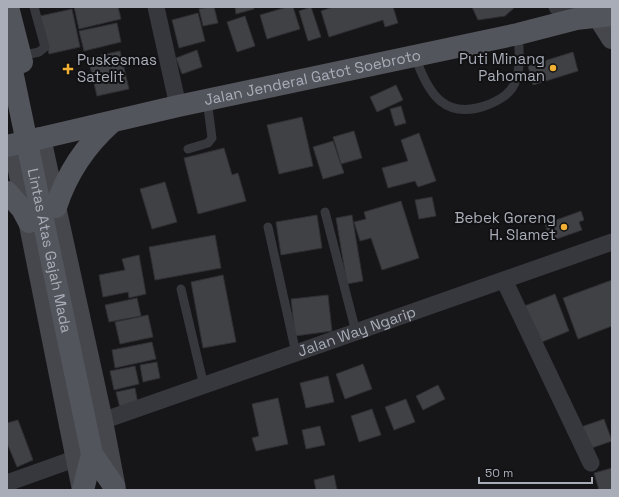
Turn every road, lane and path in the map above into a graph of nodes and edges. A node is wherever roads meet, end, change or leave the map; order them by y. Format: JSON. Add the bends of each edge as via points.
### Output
{"nodes":[{"id":1,"x":8,"y":7,"type":"edge"},
{"id":2,"x":34,"y":7,"type":"edge"},
{"id":3,"x":156,"y":7,"type":"edge"},
{"id":4,"x":557,"y":7,"type":"edge"},
{"id":5,"x":605,"y":15,"type":"edge"},
{"id":6,"x":576,"y":19,"type":"junction"},
{"id":7,"x":518,"y":34,"type":"junction"},
{"id":8,"x":612,"y":38,"type":"edge"},
{"id":9,"x":14,"y":51,"type":"edge"},
{"id":10,"x":415,"y":55,"type":"junction"},
{"id":11,"x":207,"y":100,"type":"junction"},
{"id":12,"x":178,"y":106,"type":"junction"},
{"id":13,"x":7,"y":111,"type":"edge"},
{"id":14,"x":112,"y":122,"type":"junction"},
{"id":15,"x":40,"y":138,"type":"junction"},
{"id":16,"x":10,"y":145,"type":"edge"},
{"id":17,"x":188,"y":149,"type":"dead end"},
{"id":18,"x":7,"y":192,"type":"edge"},
{"id":19,"x":56,"y":207,"type":"junction"},
{"id":20,"x":325,"y":212,"type":"dead end"},
{"id":21,"x":29,"y":222,"type":"junction"},
{"id":22,"x":268,"y":227,"type":"dead end"},
{"id":23,"x":612,"y":242,"type":"edge"},
{"id":24,"x":504,"y":280,"type":"junction"},
{"id":25,"x":181,"y":289,"type":"dead end"},
{"id":26,"x":356,"y":332,"type":"junction"},
{"id":27,"x":296,"y":354,"type":"junction"},
{"id":28,"x":204,"y":386,"type":"junction"},
{"id":29,"x":102,"y":421,"type":"junction"},
{"id":30,"x":87,"y":454,"type":"junction"},
{"id":31,"x":591,"y":463,"type":"dead end"},
{"id":32,"x":7,"y":483,"type":"edge"},
{"id":33,"x":114,"y":488,"type":"edge"},
{"id":34,"x":83,"y":490,"type":"edge"}],
"edges":[{"from":1,"to":9,"type":"main road"},
{"from":2,"to":9,"type":"lane","via":[[45,47],[39,52]]},
{"from":3,"to":12,"type":"street"},
{"from":4,"to":6,"type":"street"},
{"from":5,"to":6,"type":"main road","name":"Jalan Jenderal Gatot Soebroto"},
{"from":5,"to":8,"type":"main road"},
{"from":6,"to":7,"type":"main road","name":"Jalan Jenderal Gatot Soebroto"},
{"from":7,"to":10,"type":"main road","name":"Jalan Jenderal Gatot Soebroto"},
{"from":7,"to":10,"type":"lane","via":[[516,80],[504,98],[479,108],[458,110],[439,100],[424,81]]},
{"from":9,"to":15,"type":"main road"},
{"from":9,"to":30,"type":"main road","name":"Lintas Atas Gajah Mada"},
{"from":10,"to":11,"type":"main road","name":"Jalan Jenderal Gatot Soebroto"},
{"from":11,"to":12,"type":"main road","name":"Jalan Jenderal Gatot Soebroto"},
{"from":11,"to":17,"type":"lane","via":[[212,138],[208,143]]},
{"from":12,"to":14,"type":"main road","name":"Jalan Jenderal Gatot Soebroto"},
{"from":13,"to":16,"type":"main road"},
{"from":14,"to":15,"type":"main road","name":"Jalan Jenderal Gatot Soebroto"},
{"from":14,"to":19,"type":"main road","via":[[77,160]]},
{"from":15,"to":16,"type":"main road","name":"Jalan Jenderal Gatot Soebroto"},
{"from":15,"to":19,"type":"main road"},
{"from":16,"to":21,"type":"main road"},
{"from":18,"to":21,"type":"main road"},
{"from":19,"to":29,"type":"main road"},
{"from":20,"to":26,"type":"lane"},
{"from":21,"to":30,"type":"main road"},
{"from":22,"to":27,"type":"lane"},
{"from":23,"to":24,"type":"street","name":"Jalan Way Ngarip"},
{"from":24,"to":26,"type":"street","name":"Jalan Way Ngarip"},
{"from":24,"to":31,"type":"street"},
{"from":25,"to":28,"type":"lane"},
{"from":26,"to":27,"type":"street","name":"Jalan Way Ngarip"},
{"from":27,"to":28,"type":"street","name":"Jalan Way Ngarip"},
{"from":28,"to":29,"type":"street","name":"Jalan Way Ngarip"},
{"from":29,"to":33,"type":"main road"},
{"from":30,"to":32,"type":"street"},
{"from":30,"to":33,"type":"main road","name":"Lintas Atas Gajah Mada"},
{"from":30,"to":34,"type":"main road","name":"Lintas Atas Gajah Mada"}]}
